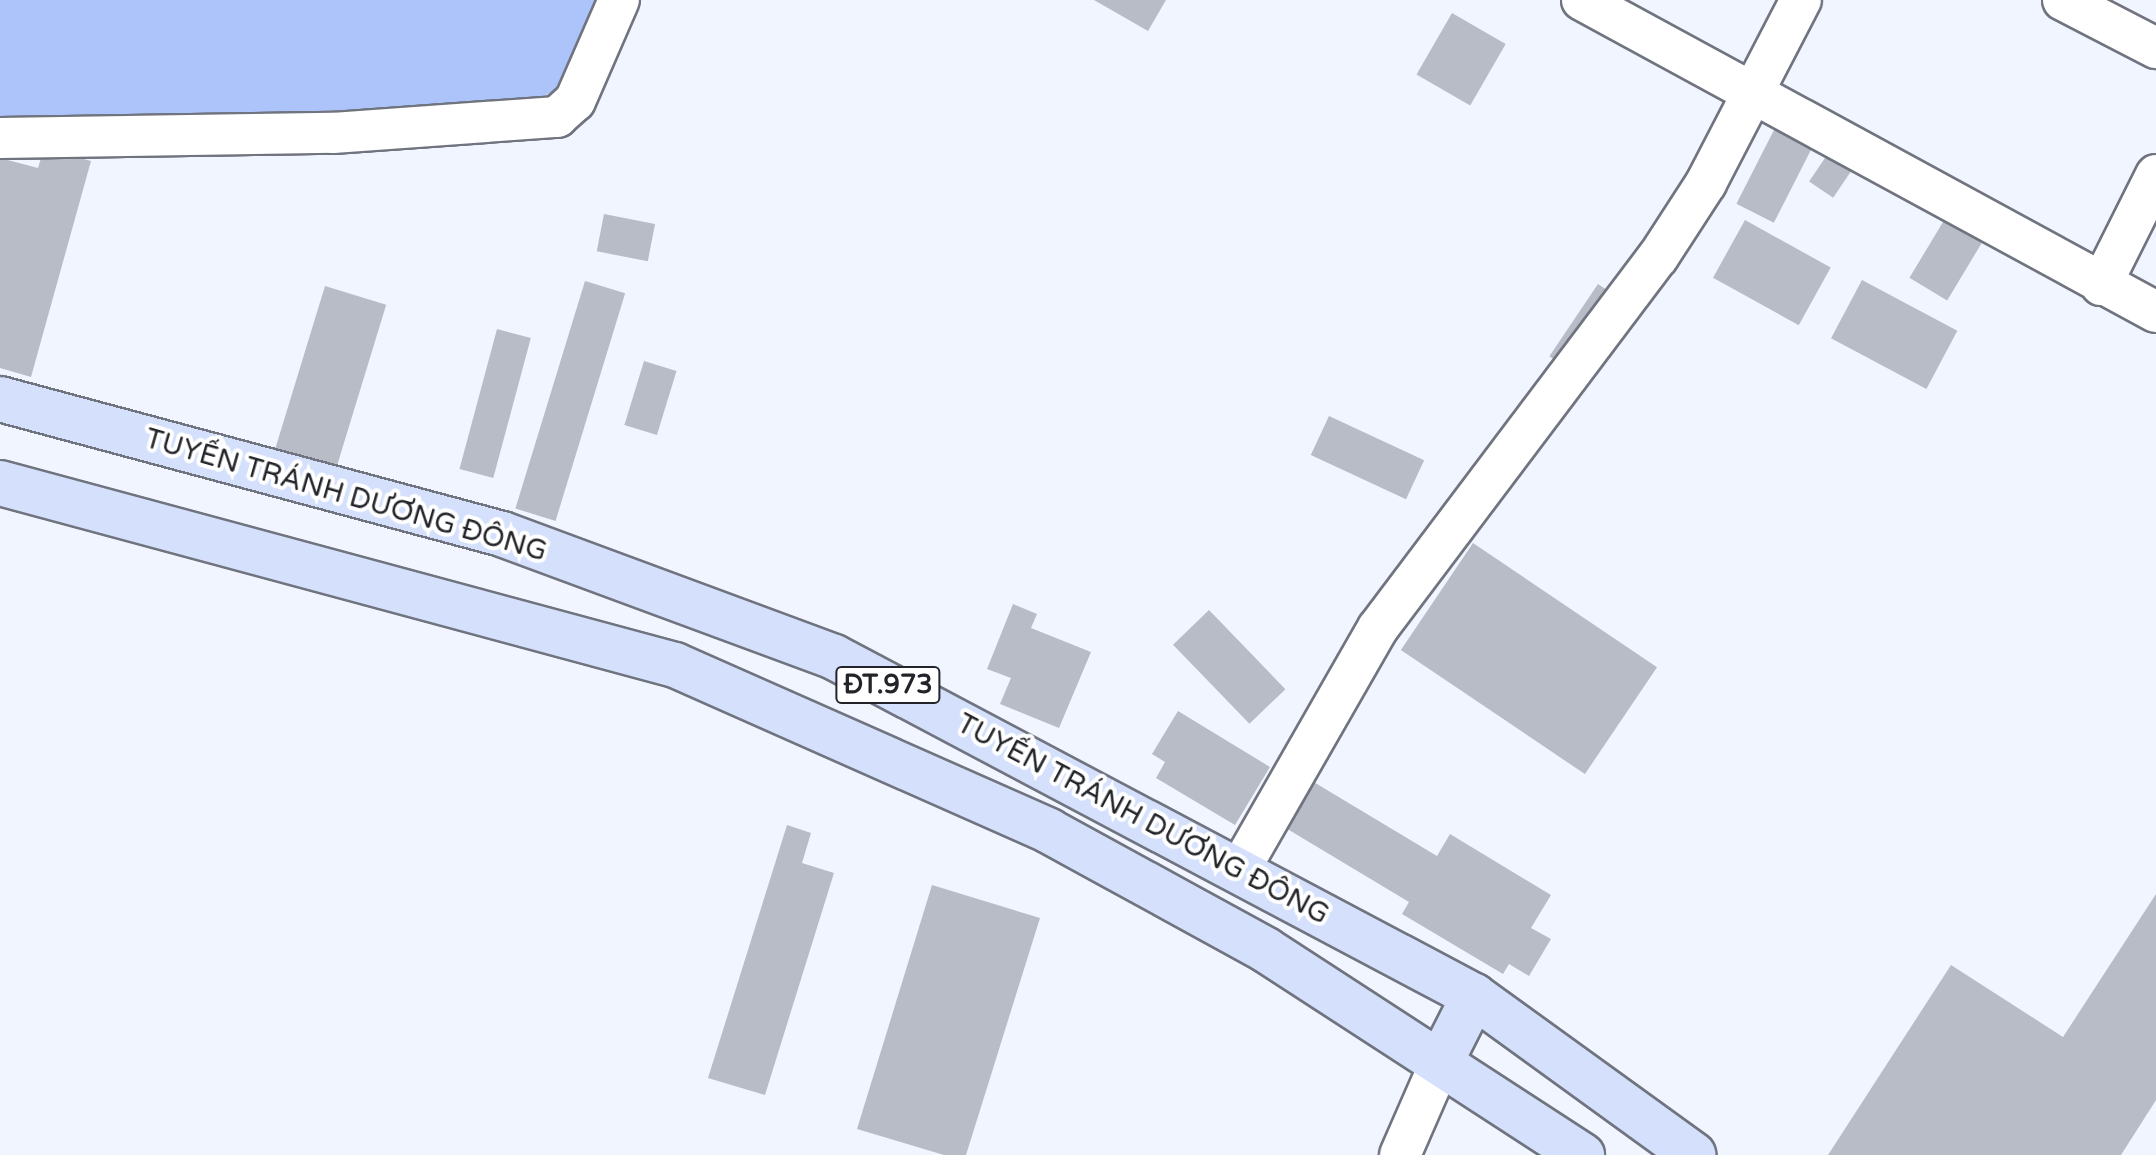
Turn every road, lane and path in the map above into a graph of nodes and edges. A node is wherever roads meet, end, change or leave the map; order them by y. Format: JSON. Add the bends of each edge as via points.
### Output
{"nodes":[{"id":1,"x":619,"y":0,"type":"edge"},
{"id":2,"x":1582,"y":0,"type":"edge"},
{"id":3,"x":1801,"y":0,"type":"edge"},
{"id":4,"x":2063,"y":0,"type":"edge"},
{"id":5,"x":2156,"y":48,"type":"edge"},
{"id":6,"x":1755,"y":93,"type":"junction"},
{"id":7,"x":0,"y":138,"type":"edge"},
{"id":8,"x":2156,"y":175,"type":"edge"},
{"id":9,"x":2101,"y":285,"type":"junction"},
{"id":10,"x":2156,"y":312,"type":"edge"},
{"id":11,"x":0,"y":399,"type":"edge"},
{"id":12,"x":0,"y":483,"type":"edge"},
{"id":13,"x":1241,"y":867,"type":"junction"},
{"id":14,"x":1474,"y":996,"type":"junction"},
{"id":15,"x":1441,"y":1061,"type":"junction"},
{"id":16,"x":1400,"y":1155,"type":"edge"},
{"id":17,"x":1582,"y":1155,"type":"edge"},
{"id":18,"x":1694,"y":1155,"type":"edge"}],
"edges":[{"from":1,"to":7,"type":"street","via":[[575,101],[557,117],[333,133]]},
{"from":2,"to":6,"type":"street"},
{"from":3,"to":6,"type":"street"},
{"from":4,"to":5,"type":"street"},
{"from":6,"to":9,"type":"street"},
{"from":6,"to":13,"type":"street","via":[[1658,257],[1378,628]]},
{"from":8,"to":9,"type":"street"},
{"from":9,"to":10,"type":"street"},
{"from":11,"to":13,"type":"main road","name":"TUYẾN TRÁNH DƯƠNG ĐÔNG","number":"ĐT.973","via":[[502,534],[834,657]]},
{"from":12,"to":15,"type":"main road","name":"TUYẾN TRÁNH DƯƠNG ĐÔNG","number":"ĐT.973","via":[[675,665],[1049,831],[1266,950]]},
{"from":13,"to":14,"type":"main road","name":"TUYẾN TRÁNH DƯƠNG ĐÔNG","number":"ĐT.973"},
{"from":14,"to":15,"type":"main road"},
{"from":14,"to":18,"type":"main road","name":"TUYẾN TRÁNH DƯƠNG ĐÔNG","number":"ĐT.973"},
{"from":15,"to":16,"type":"street"},
{"from":15,"to":17,"type":"main road","name":"TUYẾN TRÁNH DƯƠNG ĐÔNG","number":"ĐT.973"}]}
